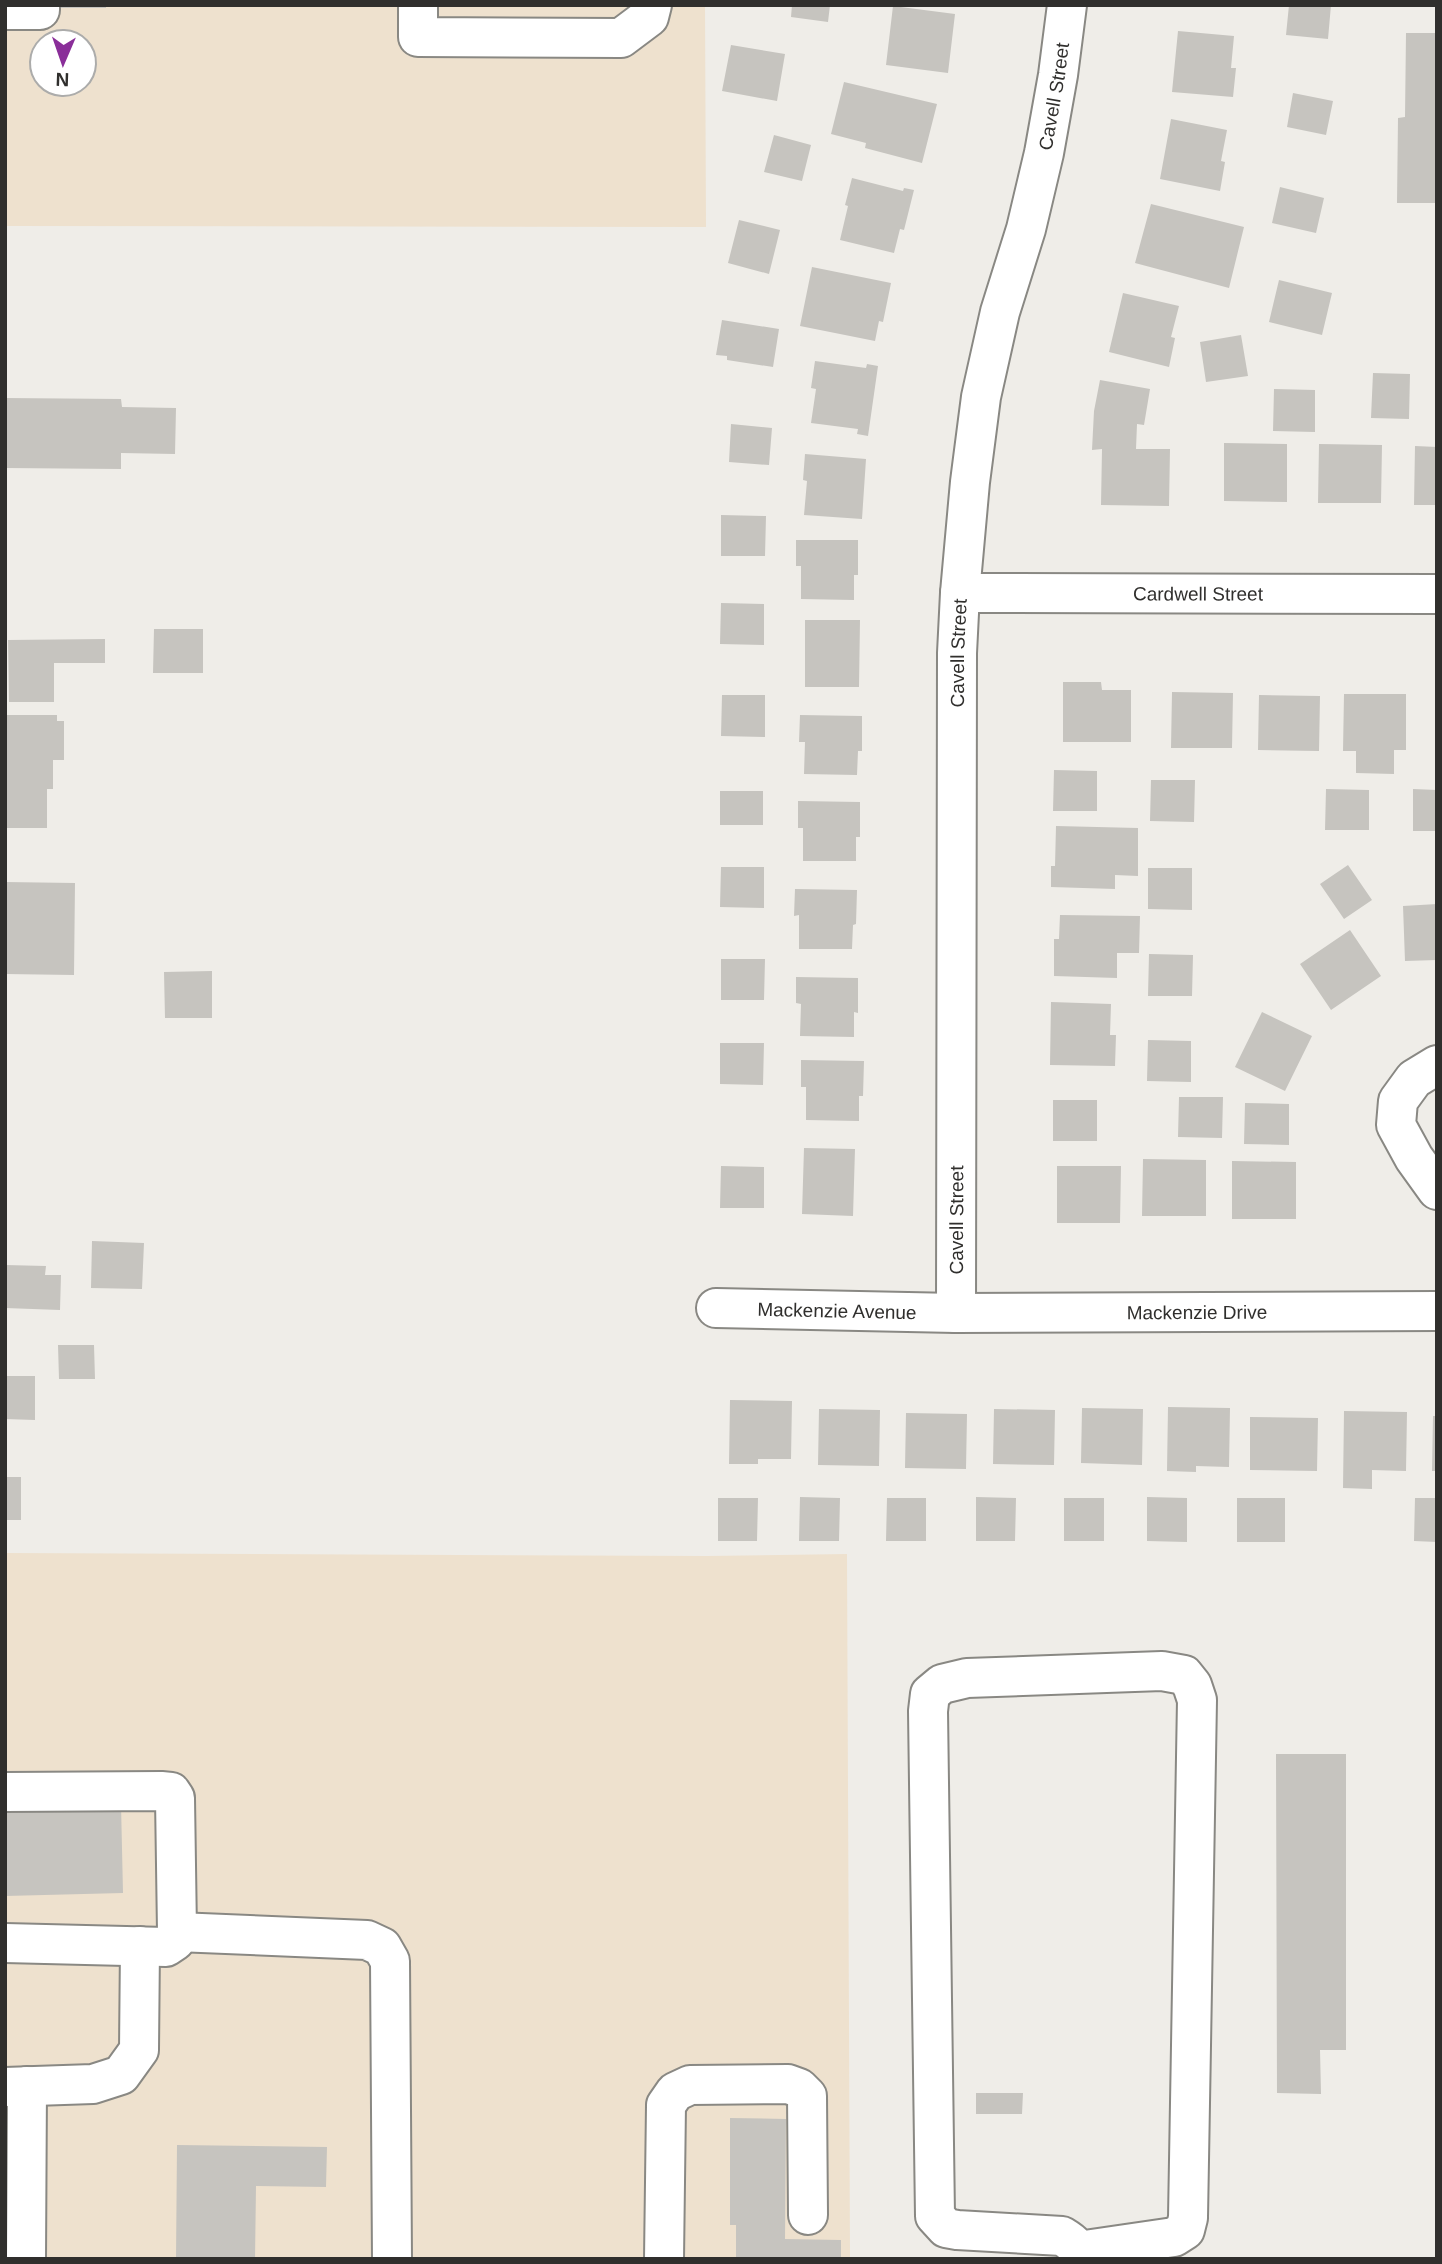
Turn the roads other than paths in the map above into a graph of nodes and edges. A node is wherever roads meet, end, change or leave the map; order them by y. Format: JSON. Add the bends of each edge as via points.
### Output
{"nodes":[{"id":1,"x":40,"y":5,"type":"edge"},
{"id":2,"x":418,"y":5,"type":"edge"},
{"id":3,"x":652,"y":5,"type":"edge"},
{"id":4,"x":1067,"y":5,"type":"edge"},
{"id":5,"x":5,"y":10,"type":"edge"},
{"id":6,"x":960,"y":593,"type":"junction"},
{"id":7,"x":1437,"y":594,"type":"edge"},
{"id":8,"x":1437,"y":1065,"type":"edge"},
{"id":9,"x":1437,"y":1190,"type":"edge"},
{"id":10,"x":716,"y":1308,"type":"dead end"},
{"id":11,"x":1437,"y":1311,"type":"edge"},
{"id":12,"x":956,"y":1313,"type":"junction"},
{"id":13,"x":5,"y":1792,"type":"edge"},
{"id":14,"x":177,"y":1933,"type":"junction"},
{"id":15,"x":5,"y":1942,"type":"edge"},
{"id":16,"x":140,"y":1946,"type":"junction"},
{"id":17,"x":16,"y":2087,"type":"edge"},
{"id":18,"x":808,"y":2215,"type":"dead end"},
{"id":19,"x":1078,"y":2255,"type":"edge"},
{"id":20,"x":26,"y":2259,"type":"edge"},
{"id":21,"x":392,"y":2259,"type":"edge"},
{"id":22,"x":664,"y":2259,"type":"edge"}],
"edges":[{"from":1,"to":5,"type":"street","via":[[40,10]]},
{"from":2,"to":3,"type":"street","via":[[418,37],[621,38],[649,17]]},
{"from":4,"to":6,"type":"street","name":"Cavell Street","via":[[1044,153],[981,397]]},
{"from":6,"to":7,"type":"street","name":"Cardwell Street"},
{"from":6,"to":12,"type":"street","name":"Cavell Street"},
{"from":8,"to":9,"type":"street","via":[[1413,1079],[1398,1101],[1396,1125]]},
{"from":10,"to":12,"type":"street","name":"Mackenzie Avenue"},
{"from":11,"to":12,"type":"street","name":"Mackenzie Drive"},
{"from":13,"to":14,"type":"street","via":[[171,1792],[175,1798]]},
{"from":14,"to":16,"type":"street","via":[[166,1947]]},
{"from":14,"to":21,"type":"street","via":[[367,1940],[382,1947],[390,1961]]},
{"from":15,"to":16,"type":"street"},
{"from":16,"to":17,"type":"street","via":[[139,2050],[121,2075],[93,2084]]},
{"from":17,"to":20,"type":"street"},
{"from":18,"to":22,"type":"street","via":[[807,2096],[788,2084],[690,2084],[675,2092],[666,2105]]},
{"from":19,"to":19,"type":"street","via":[[1062,2235],[957,2230],[946,2228],[935,2216],[930,1694],[942,1684],[967,1678],[1162,1671],[1184,1675],[1197,1700],[1188,2218],[1185,2230],[1174,2238]]}]}
